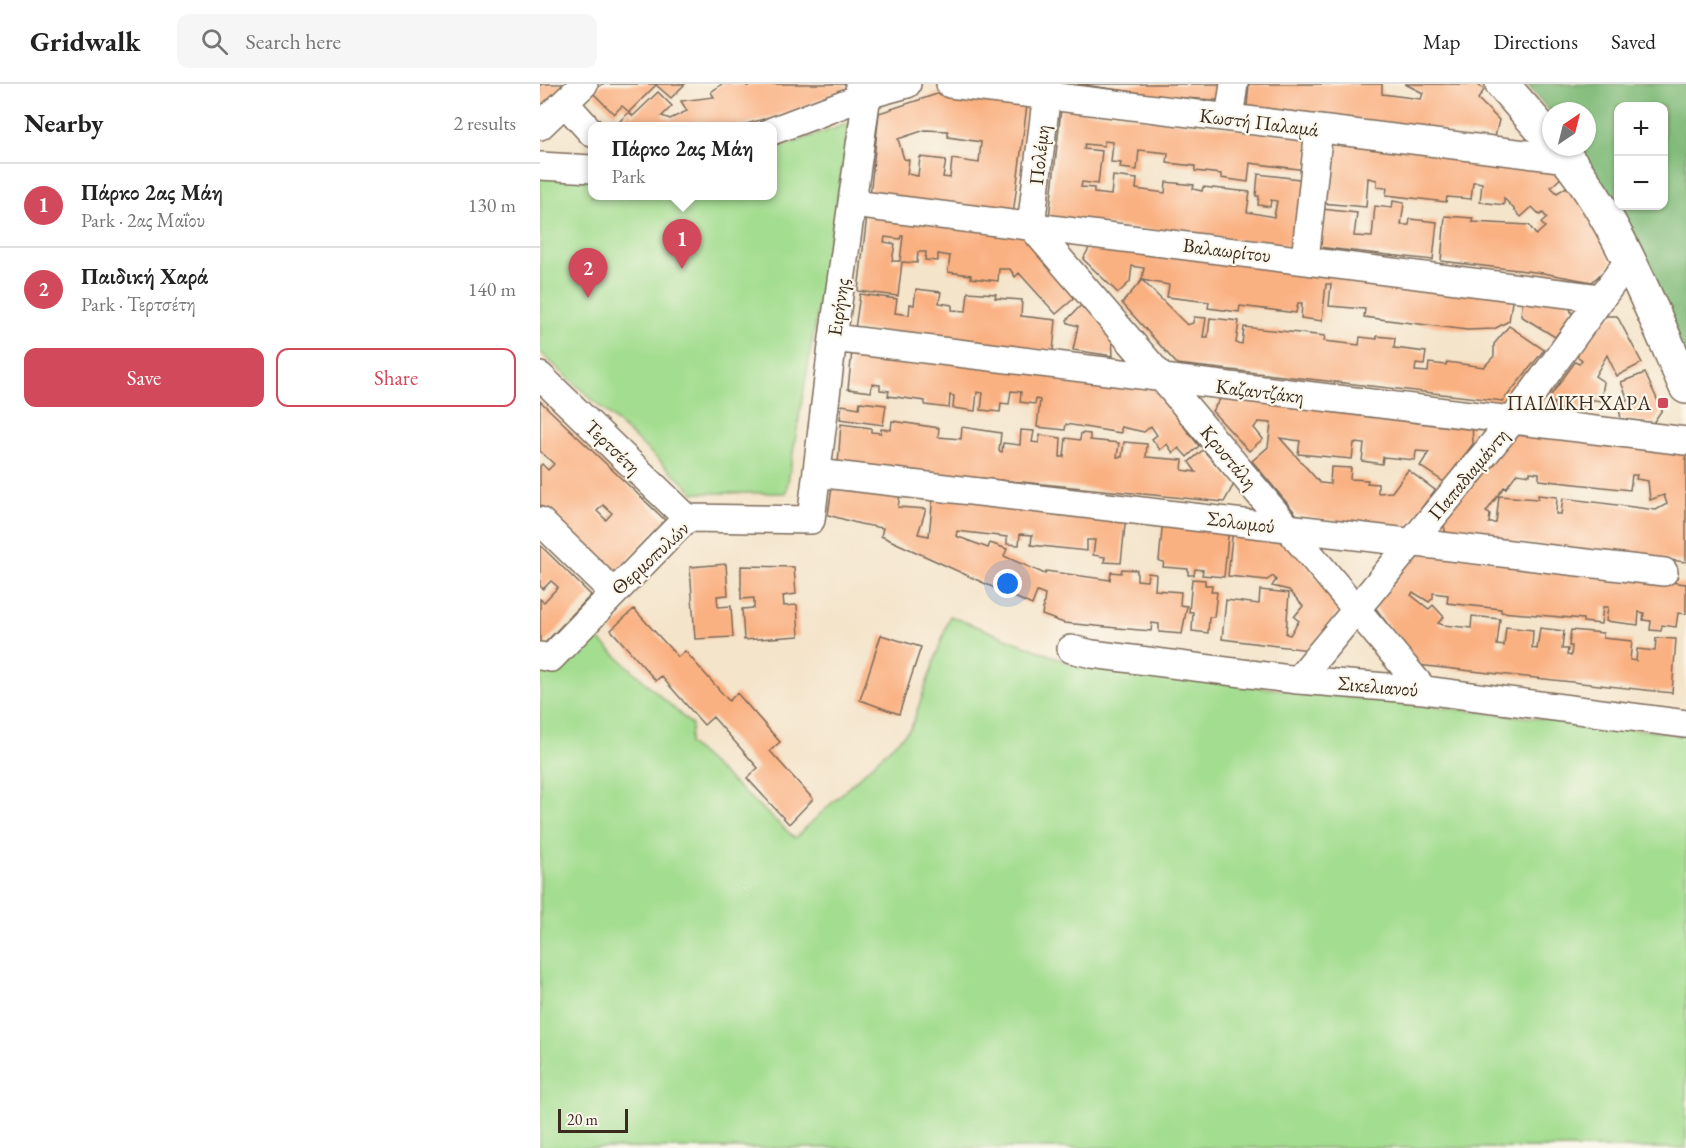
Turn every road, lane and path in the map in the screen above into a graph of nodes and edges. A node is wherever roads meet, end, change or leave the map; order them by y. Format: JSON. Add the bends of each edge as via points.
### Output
{"nodes":[{"id":1,"x":584,"y":84,"type":"edge"},
{"id":2,"x":907,"y":84,"type":"edge"},
{"id":3,"x":950,"y":84,"type":"edge"},
{"id":4,"x":1234,"y":84,"type":"edge"},
{"id":5,"x":1502,"y":84,"type":"edge"},
{"id":6,"x":863,"y":89,"type":"edge"},
{"id":7,"x":1047,"y":90,"type":"edge"},
{"id":8,"x":565,"y":103,"type":"junction"},
{"id":9,"x":1228,"y":118,"type":"junction"},
{"id":10,"x":540,"y":126,"type":"edge"},
{"id":11,"x":588,"y":129,"type":"edge"},
{"id":12,"x":777,"y":129,"type":"edge"},
{"id":13,"x":1319,"y":129,"type":"junction"},
{"id":14,"x":1542,"y":130,"type":"edge"},
{"id":15,"x":1542,"y":148,"type":"edge"},
{"id":16,"x":1564,"y":156,"type":"edge"},
{"id":17,"x":540,"y":166,"type":"edge"},
{"id":18,"x":588,"y":169,"type":"edge"},
{"id":19,"x":853,"y":204,"type":"junction"},
{"id":20,"x":1031,"y":226,"type":"junction"},
{"id":21,"x":1305,"y":260,"type":"junction"},
{"id":22,"x":1629,"y":260,"type":"junction"},
{"id":23,"x":1600,"y":298,"type":"junction"},
{"id":24,"x":833,"y":338,"type":"junction"},
{"id":25,"x":540,"y":376,"type":"edge"},
{"id":26,"x":1163,"y":379,"type":"junction"},
{"id":27,"x":1686,"y":387,"type":"edge"},
{"id":28,"x":1512,"y":421,"type":"junction"},
{"id":29,"x":1686,"y":441,"type":"edge"},
{"id":30,"x":817,"y":473,"type":"junction"},
{"id":31,"x":687,"y":518,"type":"junction"},
{"id":32,"x":811,"y":520,"type":"joint"},
{"id":33,"x":540,"y":521,"type":"edge"},
{"id":34,"x":1287,"y":527,"type":"junction"},
{"id":35,"x":1412,"y":543,"type":"junction"},
{"id":36,"x":1664,"y":572,"type":"dead end"},
{"id":37,"x":612,"y":592,"type":"junction"},
{"id":38,"x":1357,"y":609,"type":"junction"},
{"id":39,"x":1071,"y":649,"type":"dead end"},
{"id":40,"x":545,"y":657,"type":"edge"},
{"id":41,"x":1298,"y":680,"type":"junction"},
{"id":42,"x":1424,"y":690,"type":"junction"},
{"id":43,"x":1686,"y":724,"type":"edge"}],
"edges":[{"from":1,"to":8,"type":"street"},
{"from":2,"to":6,"type":"street"},
{"from":3,"to":7,"type":"street","name":"Κωστή Παλαμά"},
{"from":4,"to":9,"type":"street"},
{"from":5,"to":14,"type":"main road"},
{"from":6,"to":12,"type":"street"},
{"from":6,"to":19,"type":"street","name":"Ειρήνης"},
{"from":7,"to":9,"type":"street","name":"Κωστή Παλαμά"},
{"from":7,"to":20,"type":"street","name":"Πολέμη"},
{"from":8,"to":10,"type":"street"},
{"from":8,"to":11,"type":"street"},
{"from":9,"to":13,"type":"street","name":"Κωστή Παλαμά"},
{"from":13,"to":15,"type":"street","name":"Κωστή Παλαμά"},
{"from":13,"to":21,"type":"street"},
{"from":16,"to":22,"type":"main road"},
{"from":17,"to":18,"type":"street"},
{"from":19,"to":20,"type":"street","name":"Βαλαωρίτου"},
{"from":19,"to":24,"type":"street","name":"Ειρήνης"},
{"from":20,"to":21,"type":"street","name":"Βαλαωρίτου"},
{"from":20,"to":26,"type":"street","name":"Κρυστάλη"},
{"from":21,"to":23,"type":"street","name":"Βαλαωρίτου"},
{"from":22,"to":23,"type":"street","name":"Παπαδιαμάντη"},
{"from":22,"to":27,"type":"main road"},
{"from":23,"to":28,"type":"street","name":"Παπαδιαμάντη"},
{"from":24,"to":26,"type":"street","name":"Καζαντζάκη"},
{"from":24,"to":30,"type":"street","name":"Ειρήνης"},
{"from":25,"to":31,"type":"street","name":"Τερτσέτη"},
{"from":26,"to":28,"type":"street","name":"Καζαντζάκη"},
{"from":26,"to":34,"type":"street","name":"Κρυστάλη"},
{"from":28,"to":29,"type":"street","name":"Καζαντζάκη"},
{"from":28,"to":35,"type":"street","name":"Παπαδιαμάντη"},
{"from":30,"to":32,"type":"street","name":"Ειρήνης"},
{"from":30,"to":34,"type":"street","name":"Σολωμού"},
{"from":31,"to":32,"type":"street","name":"Θερμοπυλών"},
{"from":31,"to":37,"type":"street","name":"Θερμοπυλών"},
{"from":33,"to":37,"type":"street"},
{"from":34,"to":35,"type":"street","name":"Σολωμού"},
{"from":34,"to":38,"type":"street","name":"Κρυστάλη"},
{"from":35,"to":36,"type":"street","name":"Σολωμού"},
{"from":35,"to":38,"type":"street","name":"Παπαδιαμάντη"},
{"from":37,"to":40,"type":"street","name":"Θερμοπυλών"},
{"from":38,"to":41,"type":"street","name":"Παπαδιαμάντη"},
{"from":38,"to":42,"type":"street","name":"Κρυστάλη"},
{"from":39,"to":41,"type":"street","name":"Σικελιανού"},
{"from":41,"to":42,"type":"street","name":"Σικελιανού"},
{"from":42,"to":43,"type":"street","name":"Σικελιανού"}]}
